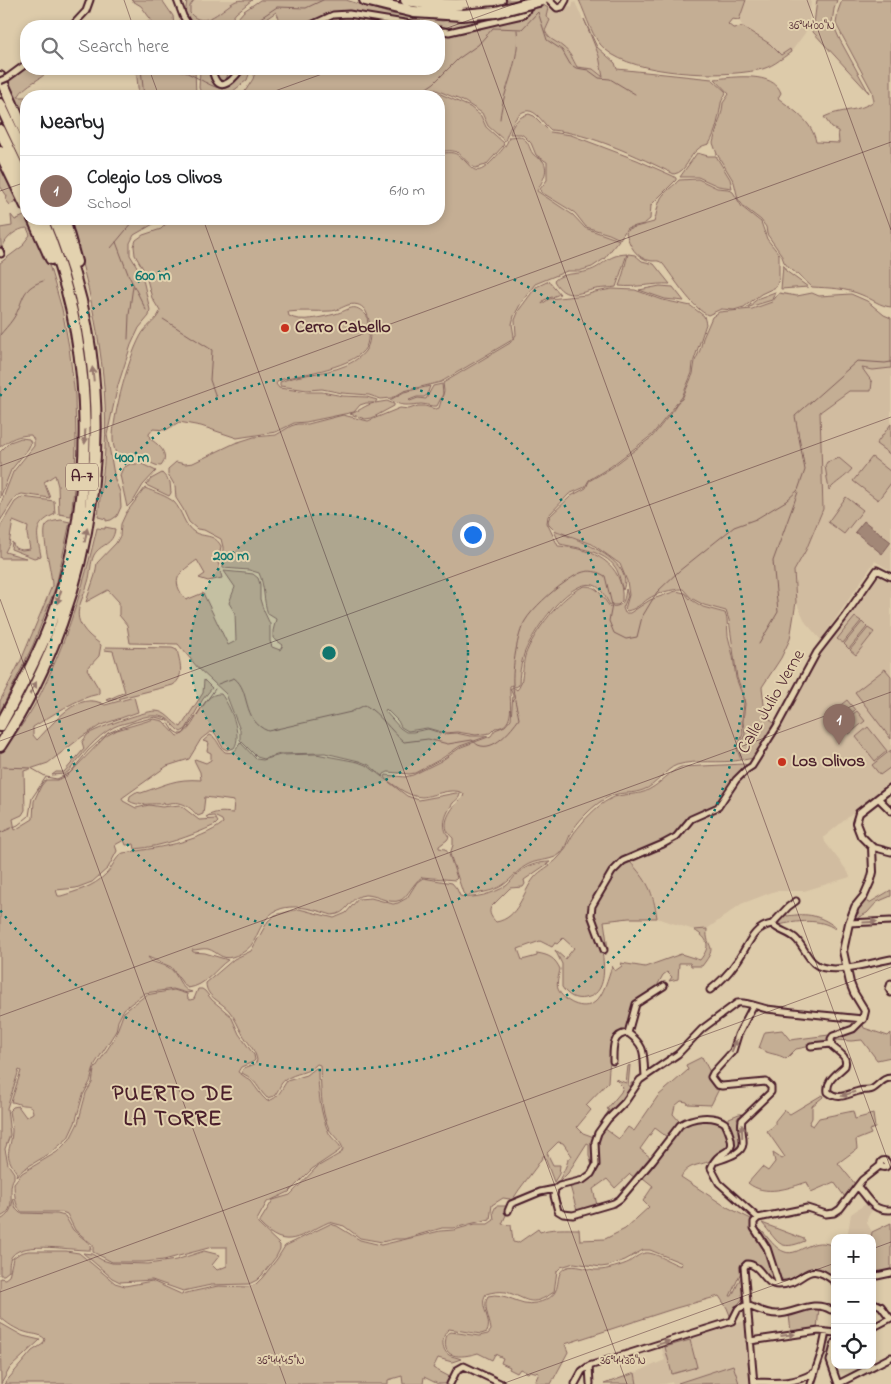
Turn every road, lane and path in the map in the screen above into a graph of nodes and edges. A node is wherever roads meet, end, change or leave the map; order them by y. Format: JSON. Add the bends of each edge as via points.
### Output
{"nodes":[{"id":1,"x":90,"y":0,"type":"edge"},
{"id":2,"x":177,"y":0,"type":"edge"},
{"id":3,"x":365,"y":0,"type":"edge"},
{"id":4,"x":406,"y":0,"type":"edge"},
{"id":5,"x":500,"y":0,"type":"edge"},
{"id":6,"x":566,"y":0,"type":"edge"},
{"id":7,"x":531,"y":1,"type":"edge"},
{"id":8,"x":547,"y":1,"type":"edge"},
{"id":9,"x":78,"y":20,"type":"edge"},
{"id":10,"x":185,"y":20,"type":"edge"},
{"id":11,"x":322,"y":20,"type":"edge"},
{"id":12,"x":386,"y":20,"type":"edge"},
{"id":13,"x":445,"y":31,"type":"edge"},
{"id":14,"x":20,"y":68,"type":"edge"},
{"id":15,"x":214,"y":75,"type":"edge"},
{"id":16,"x":237,"y":75,"type":"edge"},
{"id":17,"x":2,"y":79,"type":"edge"},
{"id":18,"x":0,"y":104,"type":"edge"},
{"id":19,"x":20,"y":122,"type":"edge"},
{"id":20,"x":0,"y":130,"type":"edge"},
{"id":21,"x":20,"y":146,"type":"edge"},
{"id":22,"x":0,"y":152,"type":"edge"},
{"id":23,"x":20,"y":172,"type":"edge"},
{"id":24,"x":20,"y":194,"type":"edge"},
{"id":25,"x":36,"y":225,"type":"edge"},
{"id":26,"x":44,"y":225,"type":"edge"},
{"id":27,"x":56,"y":225,"type":"edge"},
{"id":28,"x":66,"y":225,"type":"edge"},
{"id":29,"x":73,"y":318,"type":"junction"},
{"id":30,"x":87,"y":334,"type":"junction"},
{"id":31,"x":891,"y":577,"type":"edge"},
{"id":32,"x":0,"y":726,"type":"edge"},
{"id":33,"x":0,"y":746,"type":"edge"},
{"id":34,"x":891,"y":788,"type":"edge"},
{"id":35,"x":878,"y":798,"type":"junction"},
{"id":36,"x":891,"y":811,"type":"edge"},
{"id":37,"x":872,"y":847,"type":"junction"},
{"id":38,"x":891,"y":852,"type":"edge"},
{"id":39,"x":796,"y":901,"type":"dead end"},
{"id":40,"x":891,"y":921,"type":"edge"},
{"id":41,"x":849,"y":923,"type":"junction"},
{"id":42,"x":772,"y":924,"type":"junction"},
{"id":43,"x":604,"y":950,"type":"dead end"},
{"id":44,"x":891,"y":959,"type":"edge"},
{"id":45,"x":846,"y":968,"type":"junction"},
{"id":46,"x":891,"y":983,"type":"edge"},
{"id":47,"x":664,"y":986,"type":"dead end"},
{"id":48,"x":710,"y":990,"type":"dead end"},
{"id":49,"x":891,"y":992,"type":"edge"},
{"id":50,"x":753,"y":1006,"type":"junction"},
{"id":51,"x":863,"y":1019,"type":"junction"},
{"id":52,"x":628,"y":1033,"type":"junction"},
{"id":53,"x":831,"y":1044,"type":"junction"},
{"id":54,"x":811,"y":1046,"type":"dead end"},
{"id":55,"x":613,"y":1060,"type":"dead end"},
{"id":56,"x":644,"y":1076,"type":"junction"},
{"id":57,"x":891,"y":1078,"type":"edge"},
{"id":58,"x":714,"y":1162,"type":"junction"},
{"id":59,"x":881,"y":1166,"type":"dead end"},
{"id":60,"x":858,"y":1187,"type":"junction"},
{"id":61,"x":555,"y":1190,"type":"junction"},
{"id":62,"x":891,"y":1210,"type":"edge"},
{"id":63,"x":508,"y":1212,"type":"dead end"},
{"id":64,"x":758,"y":1218,"type":"junction"},
{"id":65,"x":891,"y":1273,"type":"edge"},
{"id":66,"x":876,"y":1276,"type":"edge"},
{"id":67,"x":831,"y":1279,"type":"edge"},
{"id":68,"x":779,"y":1285,"type":"junction"},
{"id":69,"x":876,"y":1304,"type":"edge"},
{"id":70,"x":746,"y":1306,"type":"junction"},
{"id":71,"x":830,"y":1310,"type":"dead end"},
{"id":72,"x":891,"y":1318,"type":"edge"},
{"id":73,"x":876,"y":1326,"type":"edge"},
{"id":74,"x":826,"y":1332,"type":"junction"},
{"id":75,"x":831,"y":1333,"type":"edge"},
{"id":76,"x":750,"y":1341,"type":"junction"},
{"id":77,"x":891,"y":1357,"type":"edge"},
{"id":78,"x":589,"y":1366,"type":"junction"},
{"id":79,"x":833,"y":1369,"type":"edge"},
{"id":80,"x":814,"y":1373,"type":"junction"},
{"id":81,"x":754,"y":1383,"type":"edge"},
{"id":82,"x":450,"y":1384,"type":"edge"},
{"id":83,"x":502,"y":1384,"type":"edge"},
{"id":84,"x":575,"y":1384,"type":"edge"},
{"id":85,"x":590,"y":1384,"type":"edge"},
{"id":86,"x":811,"y":1384,"type":"edge"},
{"id":87,"x":838,"y":1384,"type":"edge"}],
"edges":[{"from":1,"to":9,"type":"street"},
{"from":2,"to":10,"type":"street"},
{"from":3,"to":8,"type":"highway","bridge":true,"via":[[414,12],[462,15],[496,12]]},
{"from":4,"to":5,"type":"highway","via":[[431,4]]},
{"from":6,"to":8,"type":"street","via":[[562,7],[557,8]]},
{"from":7,"to":8,"type":"street"},
{"from":7,"to":13,"type":"street","via":[[522,15]]},
{"from":11,"to":12,"type":"street","via":[[333,15],[349,14]]},
{"from":14,"to":17,"type":"street"},
{"from":15,"to":16,"type":"street","via":[[219,84],[226,84]]},
{"from":17,"to":19,"type":"highway"},
{"from":18,"to":21,"type":"highway"},
{"from":20,"to":23,"type":"highway"},
{"from":22,"to":24,"type":"highway"},
{"from":25,"to":29,"type":"highway"},
{"from":26,"to":29,"type":"highway","number":"A-7"},
{"from":27,"to":30,"type":"highway","number":"A-7","via":[[76,283]]},
{"from":28,"to":30,"type":"highway","via":[[89,317]]},
{"from":29,"to":32,"type":"highway","number":"A-7","one_way":true,"via":[[85,424],[79,509],[72,551],[48,632]]},
{"from":33,"to":30,"type":"highway","number":"A-7","one_way":true,"via":[[44,669],[82,554],[96,456],[94,387]]},
{"from":31,"to":43,"type":"street","name":"Calle Julio Verne","via":[[877,570],[817,652],[752,766],[736,780],[718,807],[691,819],[676,837],[623,861],[612,872],[592,906],[591,916]]},
{"from":34,"to":35,"type":"street"},
{"from":35,"to":36,"type":"street"},
{"from":35,"to":37,"type":"street","via":[[859,813],[856,823],[861,836]]},
{"from":37,"to":38,"type":"street"},
{"from":37,"to":41,"type":"street","via":[[871,880]]},
{"from":39,"to":42,"type":"street"},
{"from":41,"to":40,"type":"street","one_way":true},
{"from":41,"to":45,"type":"street","via":[[843,951]]},
{"from":42,"to":45,"type":"street","via":[[795,938],[816,964]]},
{"from":42,"to":48,"type":"street","via":[[758,930],[736,964]]},
{"from":44,"to":45,"type":"street"},
{"from":45,"to":51,"type":"street","via":[[854,993],[865,1012]]},
{"from":46,"to":49,"type":"street"},
{"from":47,"to":52,"type":"street","via":[[636,1004]]},
{"from":50,"to":51,"type":"street"},
{"from":50,"to":56,"type":"street","via":[[737,1003],[678,1054]]},
{"from":58,"to":50,"type":"street","one_way":true,"via":[[742,1149],[742,1120],[771,1092],[766,1082],[722,1086],[717,1085],[712,1077],[733,1051]]},
{"from":51,"to":53,"type":"street","via":[[853,1029],[833,1036]]},
{"from":52,"to":55,"type":"street","via":[[616,1038]]},
{"from":52,"to":56,"type":"street","via":[[641,1044]]},
{"from":53,"to":54,"type":"street"},
{"from":57,"to":53,"type":"street","one_way":true,"via":[[883,1079],[874,1089],[834,1096],[828,1092],[827,1086],[846,1063],[844,1056]]},
{"from":56,"to":61,"type":"street","via":[[598,1133],[596,1165],[591,1174]]},
{"from":58,"to":61,"type":"street","via":[[731,1148],[725,1123],[715,1118],[692,1118],[675,1130],[629,1190],[614,1203],[569,1215],[558,1211]]},
{"from":58,"to":64,"type":"street","via":[[711,1168],[719,1183]]},
{"from":59,"to":60,"type":"street"},
{"from":60,"to":62,"type":"street","via":[[879,1210]]},
{"from":60,"to":64,"type":"street","via":[[840,1209],[831,1214],[807,1208]]},
{"from":61,"to":63,"type":"street","via":[[540,1192],[511,1204]]},
{"from":64,"to":68,"type":"street","via":[[754,1228],[766,1248]]},
{"from":65,"to":66,"type":"street"},
{"from":67,"to":68,"type":"street","via":[[816,1271],[794,1282]]},
{"from":68,"to":70,"type":"street","via":[[770,1282],[754,1265],[747,1264],[744,1267]]},
{"from":69,"to":72,"type":"street"},
{"from":70,"to":71,"type":"street","via":[[777,1314],[818,1305]]},
{"from":70,"to":76,"type":"street"},
{"from":78,"to":70,"type":"street","one_way":true,"via":[[732,1321],[738,1309]]},
{"from":72,"to":73,"type":"street"},
{"from":74,"to":75,"type":"street"},
{"from":76,"to":74,"type":"street","one_way":true},
{"from":74,"to":80,"type":"street"},
{"from":76,"to":81,"type":"street"},
{"from":77,"to":87,"type":"street"},
{"from":78,"to":84,"type":"street"},
{"from":78,"to":85,"type":"street"},
{"from":79,"to":87,"type":"street"},
{"from":80,"to":81,"type":"street","via":[[795,1383]]},
{"from":80,"to":86,"type":"street"},
{"from":82,"to":83,"type":"street","via":[[457,1370],[464,1366]]}]}
